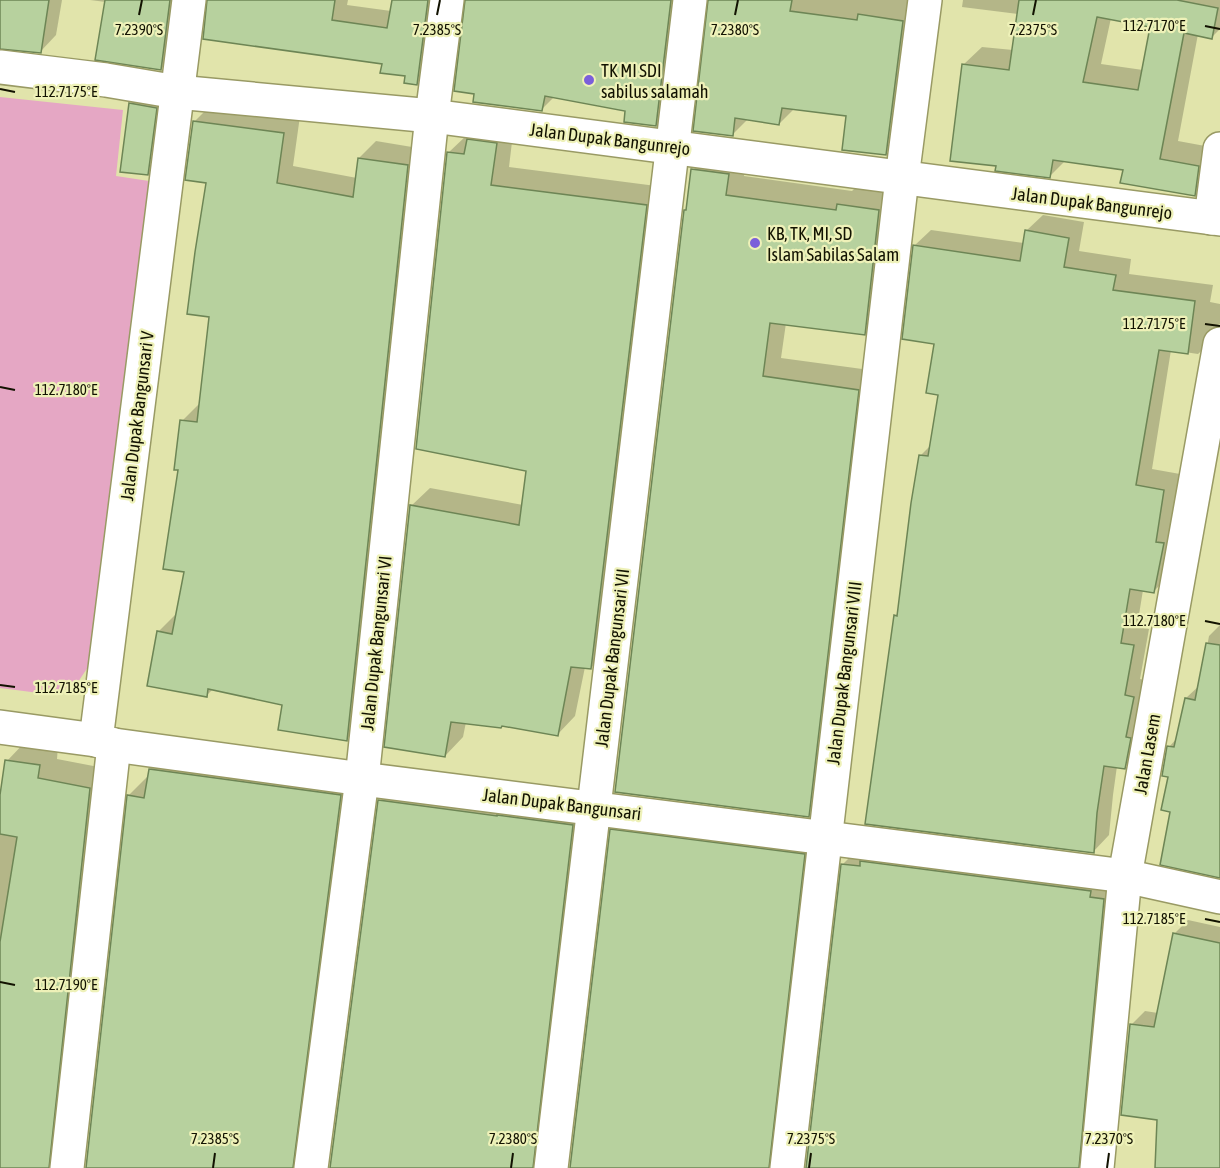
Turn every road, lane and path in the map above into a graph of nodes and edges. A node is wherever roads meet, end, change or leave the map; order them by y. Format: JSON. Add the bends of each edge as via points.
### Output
{"nodes":[{"id":1,"x":189,"y":0,"type":"edge"},
{"id":2,"x":447,"y":0,"type":"edge"},
{"id":3,"x":690,"y":0,"type":"edge"},
{"id":4,"x":925,"y":0,"type":"edge"},
{"id":5,"x":0,"y":67,"type":"edge"},
{"id":6,"x":177,"y":92,"type":"junction"},
{"id":7,"x":432,"y":116,"type":"junction"},
{"id":8,"x":672,"y":147,"type":"junction"},
{"id":9,"x":1220,"y":149,"type":"edge"},
{"id":10,"x":902,"y":178,"type":"junction"},
{"id":11,"x":1215,"y":219,"type":"edge"},
{"id":12,"x":1220,"y":344,"type":"edge"},
{"id":13,"x":0,"y":727,"type":"edge"},
{"id":14,"x":105,"y":743,"type":"junction"},
{"id":15,"x":362,"y":779,"type":"junction"},
{"id":16,"x":594,"y":808,"type":"junction"},
{"id":17,"x":825,"y":838,"type":"junction"},
{"id":18,"x":1125,"y":876,"type":"junction"},
{"id":19,"x":1220,"y":897,"type":"edge"},
{"id":20,"x":67,"y":1168,"type":"edge"},
{"id":21,"x":311,"y":1168,"type":"edge"},
{"id":22,"x":551,"y":1168,"type":"edge"},
{"id":23,"x":787,"y":1168,"type":"edge"},
{"id":24,"x":1097,"y":1168,"type":"edge"}],
"edges":[{"from":1,"to":6,"type":"street","name":"Jalan Dupak Bangunsari V"},
{"from":2,"to":7,"type":"street","name":"Jalan Dupak Bangunsari VI"},
{"from":3,"to":8,"type":"street","name":"Jalan Dupak Bangunsari VII"},
{"from":4,"to":10,"type":"street","name":"Jalan Dupak Bangunsari VIII"},
{"from":5,"to":6,"type":"street","name":"Jalan Dupak Bangunrejo"},
{"from":6,"to":7,"type":"street","name":"Jalan Dupak Bangunrejo"},
{"from":6,"to":14,"type":"street","name":"Jalan Dupak Bangunsari V"},
{"from":7,"to":8,"type":"street","name":"Jalan Dupak Bangunrejo"},
{"from":7,"to":15,"type":"street","name":"Jalan Dupak Bangunsari VI"},
{"from":8,"to":10,"type":"street","name":"Jalan Dupak Bangunrejo"},
{"from":8,"to":16,"type":"street","name":"Jalan Dupak Bangunsari VII"},
{"from":9,"to":11,"type":"street"},
{"from":10,"to":11,"type":"street","name":"Jalan Dupak Bangunrejo"},
{"from":10,"to":17,"type":"street","name":"Jalan Dupak Bangunsari VIII"},
{"from":12,"to":18,"type":"street","name":"Jalan Lasem"},
{"from":13,"to":14,"type":"street","name":"Jalan Dupak Bangunsari"},
{"from":14,"to":15,"type":"street","name":"Jalan Dupak Bangunsari"},
{"from":14,"to":20,"type":"street","name":"Jalan Dupak Bangunsari V"},
{"from":15,"to":16,"type":"street","name":"Jalan Dupak Bangunsari"},
{"from":15,"to":21,"type":"street","name":"Jalan Dupak Bangunsari VI"},
{"from":16,"to":17,"type":"street","name":"Jalan Dupak Bangunsari"},
{"from":16,"to":22,"type":"street","name":"Jalan Dupak Bangunsari VII"},
{"from":17,"to":18,"type":"street","name":"Jalan Dupak Bangunsari"},
{"from":17,"to":23,"type":"street","name":"Jalan Dupak Bangunsari VIII"},
{"from":18,"to":19,"type":"street","name":"Jalan Dupak Bangunsari"},
{"from":18,"to":24,"type":"street","name":"Jalan Lasem"}]}
